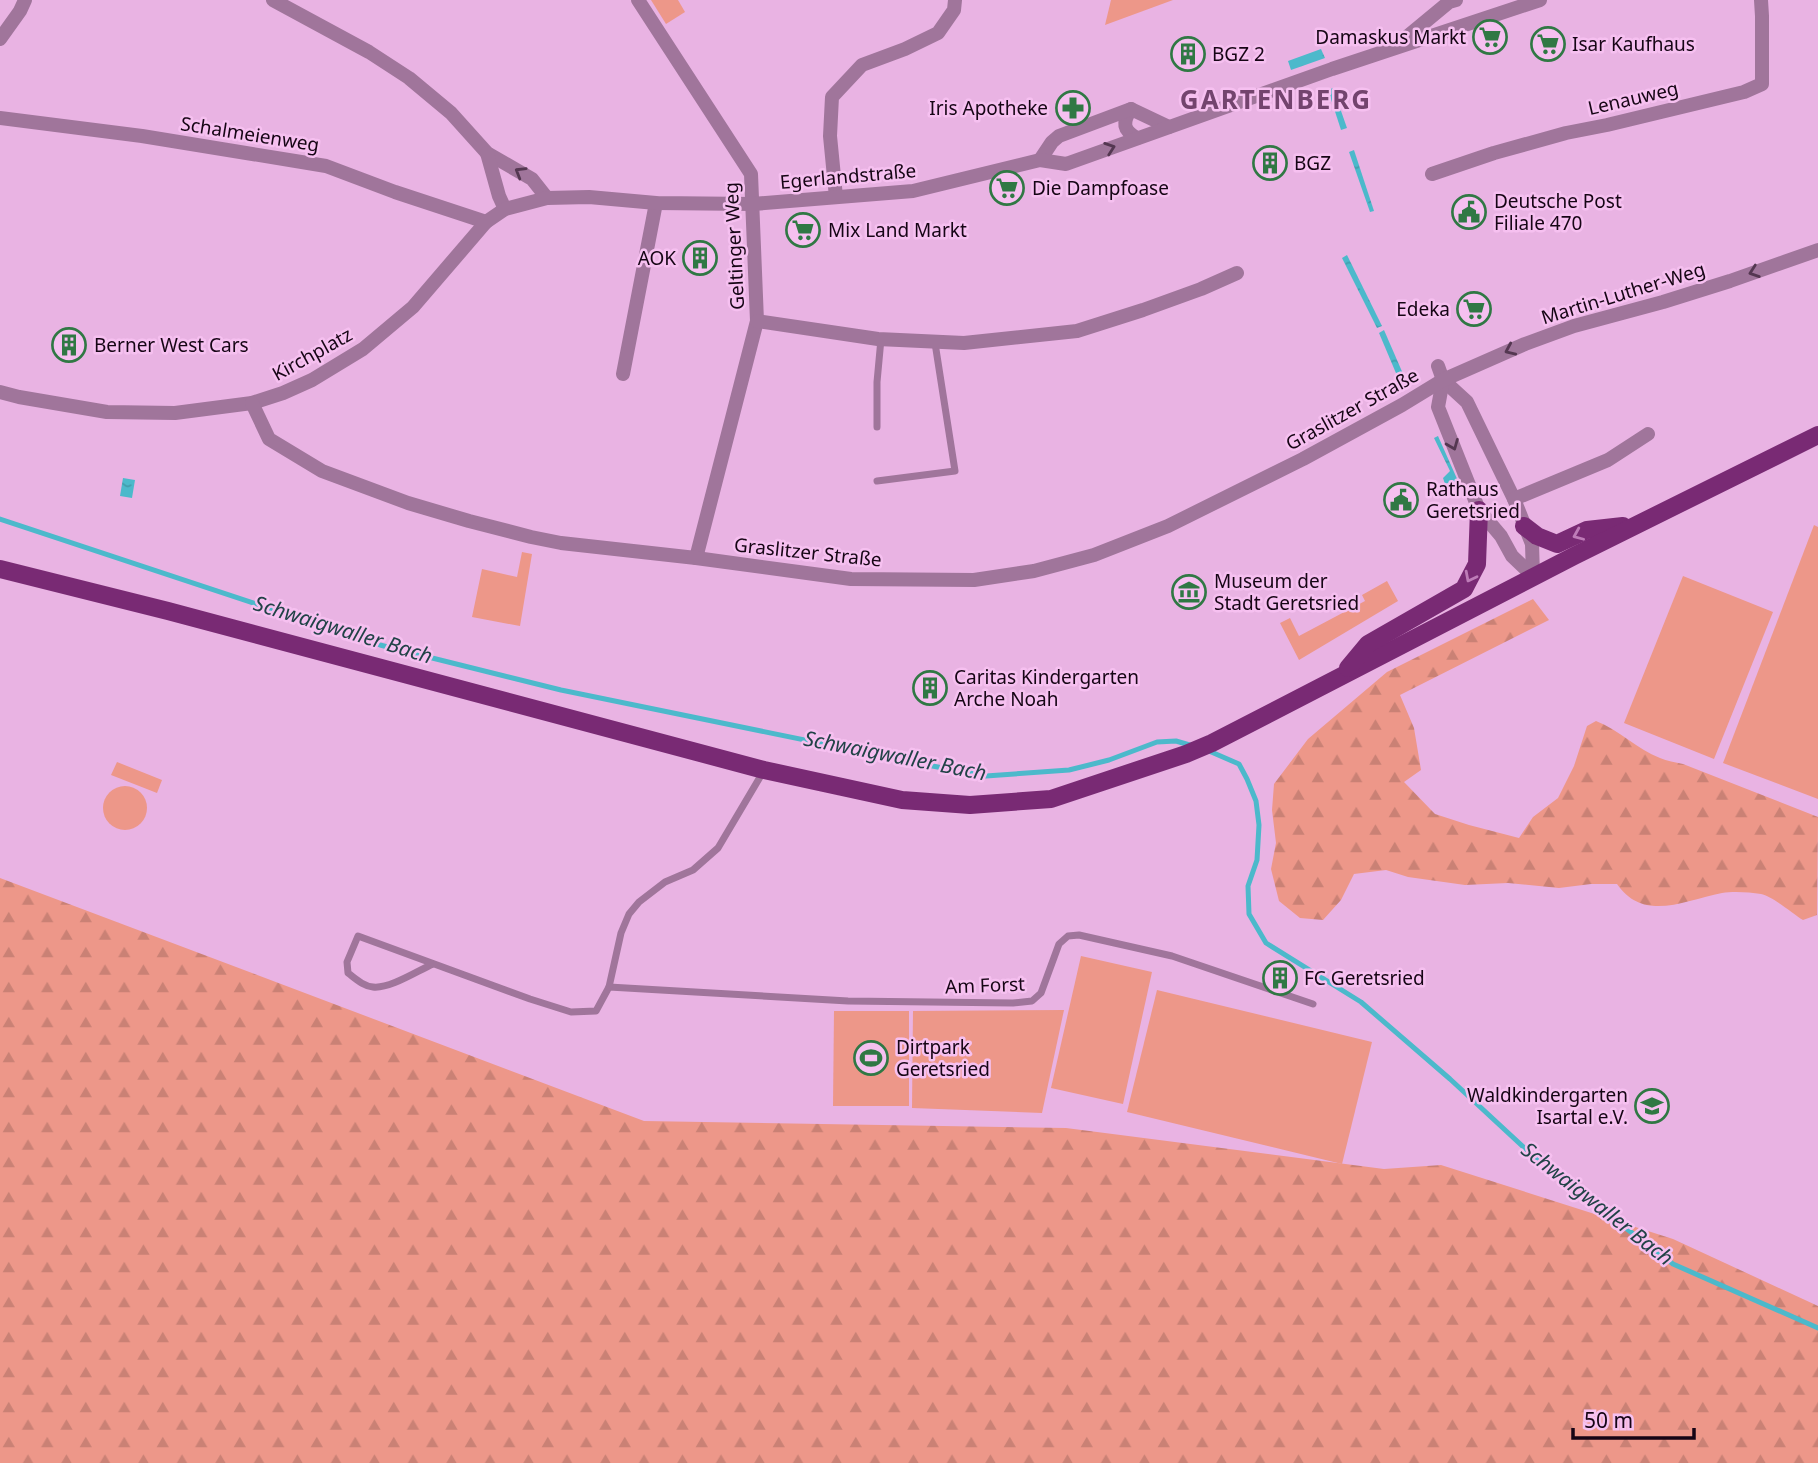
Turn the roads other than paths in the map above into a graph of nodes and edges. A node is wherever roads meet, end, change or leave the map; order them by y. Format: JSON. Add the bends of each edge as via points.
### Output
{"nodes":[{"id":1,"x":25,"y":0,"type":"edge"},
{"id":2,"x":273,"y":0,"type":"edge"},
{"id":3,"x":638,"y":0,"type":"edge"},
{"id":4,"x":955,"y":0,"type":"edge"},
{"id":5,"x":1540,"y":0,"type":"edge"},
{"id":6,"x":1761,"y":0,"type":"edge"},
{"id":7,"x":1453,"y":1,"type":"edge"},
{"id":8,"x":1454,"y":29,"type":"junction"},
{"id":9,"x":0,"y":39,"type":"edge"},
{"id":10,"x":1395,"y":47,"type":"junction"},
{"id":11,"x":1131,"y":109,"type":"junction"},
{"id":12,"x":0,"y":118,"type":"edge"},
{"id":13,"x":1169,"y":127,"type":"junction"},
{"id":14,"x":1138,"y":138,"type":"junction"},
{"id":15,"x":487,"y":153,"type":"junction"},
{"id":16,"x":1040,"y":160,"type":"junction"},
{"id":17,"x":1432,"y":174,"type":"dead end"},
{"id":18,"x":836,"y":197,"type":"junction"},
{"id":19,"x":547,"y":198,"type":"junction"},
{"id":20,"x":656,"y":202,"type":"junction"},
{"id":21,"x":753,"y":204,"type":"junction"},
{"id":22,"x":505,"y":209,"type":"junction"},
{"id":23,"x":486,"y":222,"type":"junction"},
{"id":24,"x":1818,"y":250,"type":"edge"},
{"id":25,"x":1237,"y":273,"type":"dead end"},
{"id":26,"x":757,"y":321,"type":"junction"},
{"id":27,"x":881,"y":339,"type":"junction"},
{"id":28,"x":935,"y":343,"type":"junction"},
{"id":29,"x":1438,"y":366,"type":"dead end"},
{"id":30,"x":623,"y":374,"type":"dead end"},
{"id":31,"x":1443,"y":380,"type":"junction"},
{"id":32,"x":0,"y":393,"type":"edge"},
{"id":33,"x":252,"y":404,"type":"junction"},
{"id":34,"x":877,"y":427,"type":"dead end"},
{"id":35,"x":1648,"y":434,"type":"dead end"},
{"id":36,"x":1818,"y":435,"type":"edge"},
{"id":37,"x":877,"y":481,"type":"dead end"},
{"id":38,"x":1514,"y":499,"type":"junction"},
{"id":39,"x":1479,"y":510,"type":"junction"},
{"id":40,"x":1637,"y":525,"type":"junction"},
{"id":41,"x":1524,"y":526,"type":"junction"},
{"id":42,"x":696,"y":558,"type":"junction"},
{"id":43,"x":0,"y":569,"type":"edge"},
{"id":44,"x":1534,"y":576,"type":"junction"},
{"id":45,"x":1342,"y":676,"type":"junction"},
{"id":46,"x":764,"y":770,"type":"junction"},
{"id":47,"x":433,"y":964,"type":"junction"},
{"id":48,"x":609,"y":987,"type":"junction"},
{"id":49,"x":1313,"y":1004,"type":"dead end"}],
"edges":[{"from":1,"to":9,"type":"street"},
{"from":2,"to":15,"type":"street","via":[[409,78],[451,113]]},
{"from":3,"to":21,"type":"street","name":"Geltinger Weg","via":[[751,174]]},
{"from":4,"to":18,"type":"street","via":[[954,10],[938,33],[862,65],[832,97],[830,136]]},
{"from":5,"to":8,"type":"street","name":"Egerlandstraße"},
{"from":6,"to":17,"type":"street","name":"Lenauweg","via":[[1762,84],[1566,133]]},
{"from":7,"to":8,"type":"street","name":"Egerlandstraße","via":[[1443,19]]},
{"from":7,"to":10,"type":"street","name":"Egerlandstraße"},
{"from":8,"to":10,"type":"street","name":"Egerlandstraße"},
{"from":10,"to":13,"type":"street","name":"Egerlandstraße"},
{"from":11,"to":13,"type":"street"},
{"from":11,"to":14,"type":"street","via":[[1126,128]]},
{"from":11,"to":16,"type":"street","via":[[1059,136]]},
{"from":12,"to":23,"type":"street","name":"Schalmeienweg","via":[[326,166]]},
{"from":13,"to":14,"type":"street","name":"Egerlandstraße"},
{"from":16,"to":14,"type":"street","name":"Egerlandstraße","one_way":true,"via":[[1066,164]]},
{"from":19,"to":15,"type":"street","one_way":true,"via":[[532,179]]},
{"from":15,"to":22,"type":"street"},
{"from":16,"to":18,"type":"street","name":"Egerlandstraße","via":[[913,191]]},
{"from":18,"to":21,"type":"street","name":"Egerlandstraße"},
{"from":19,"to":20,"type":"street","name":"Egerlandstraße"},
{"from":19,"to":22,"type":"street","name":"Egerlandstraße"},
{"from":20,"to":21,"type":"street","name":"Egerlandstraße"},
{"from":20,"to":30,"type":"street"},
{"from":21,"to":26,"type":"street","name":"Geltinger Weg"},
{"from":22,"to":23,"type":"street","name":"Kirchplatz"},
{"from":23,"to":33,"type":"street","name":"Kirchplatz","via":[[414,307],[363,349],[312,380]]},
{"from":24,"to":31,"type":"street","name":"Martin-Luther-Weg","one_way":true,"via":[[1663,302],[1574,326]]},
{"from":25,"to":28,"type":"street","via":[[1077,331]]},
{"from":26,"to":27,"type":"street"},
{"from":26,"to":42,"type":"street","name":"Geltinger Weg"},
{"from":27,"to":28,"type":"street"},
{"from":27,"to":34,"type":"lane"},
{"from":28,"to":37,"type":"lane","via":[[955,471]]},
{"from":29,"to":31,"type":"street"},
{"from":31,"to":38,"type":"street","via":[[1467,401]]},
{"from":31,"to":39,"type":"street","one_way":true,"via":[[1438,407]]},
{"from":31,"to":42,"type":"street","name":"Graslitzer Straße","via":[[1303,459],[1168,526],[1094,555],[1034,571],[974,580],[851,579]]},
{"from":32,"to":33,"type":"street","name":"Kirchplatz","via":[[107,412],[175,413]]},
{"from":33,"to":42,"type":"street","name":"Graslitzer Straße","via":[[269,439],[322,471],[408,503],[561,543]]},
{"from":35,"to":38,"type":"street","via":[[1608,460]]},
{"from":36,"to":40,"type":"main road"},
{"from":38,"to":41,"type":"street"},
{"from":39,"to":44,"type":"street","via":[[1512,556]]},
{"from":39,"to":45,"type":"main road","one_way":true,"via":[[1477,564],[1464,589],[1368,644]]},
{"from":40,"to":41,"type":"main road","one_way":true,"via":[[1587,530],[1557,544]]},
{"from":40,"to":44,"type":"main road"},
{"from":41,"to":44,"type":"street","via":[[1532,544]]},
{"from":43,"to":46,"type":"main road"},
{"from":44,"to":45,"type":"main road"},
{"from":45,"to":46,"type":"main road","via":[[1186,754],[1051,799],[970,805],[902,800]]},
{"from":46,"to":48,"type":"lane","via":[[718,848],[693,870],[639,902],[629,914]]},
{"from":47,"to":47,"type":"lane","via":[[375,988],[348,973],[347,962],[358,936]]},
{"from":47,"to":48,"type":"lane","via":[[571,1012],[596,1011]]},
{"from":48,"to":49,"type":"lane","name":"Am Forst","via":[[848,1001],[1013,1003],[1032,1000],[1041,993],[1059,944],[1068,936],[1079,935],[1172,957]]}]}
